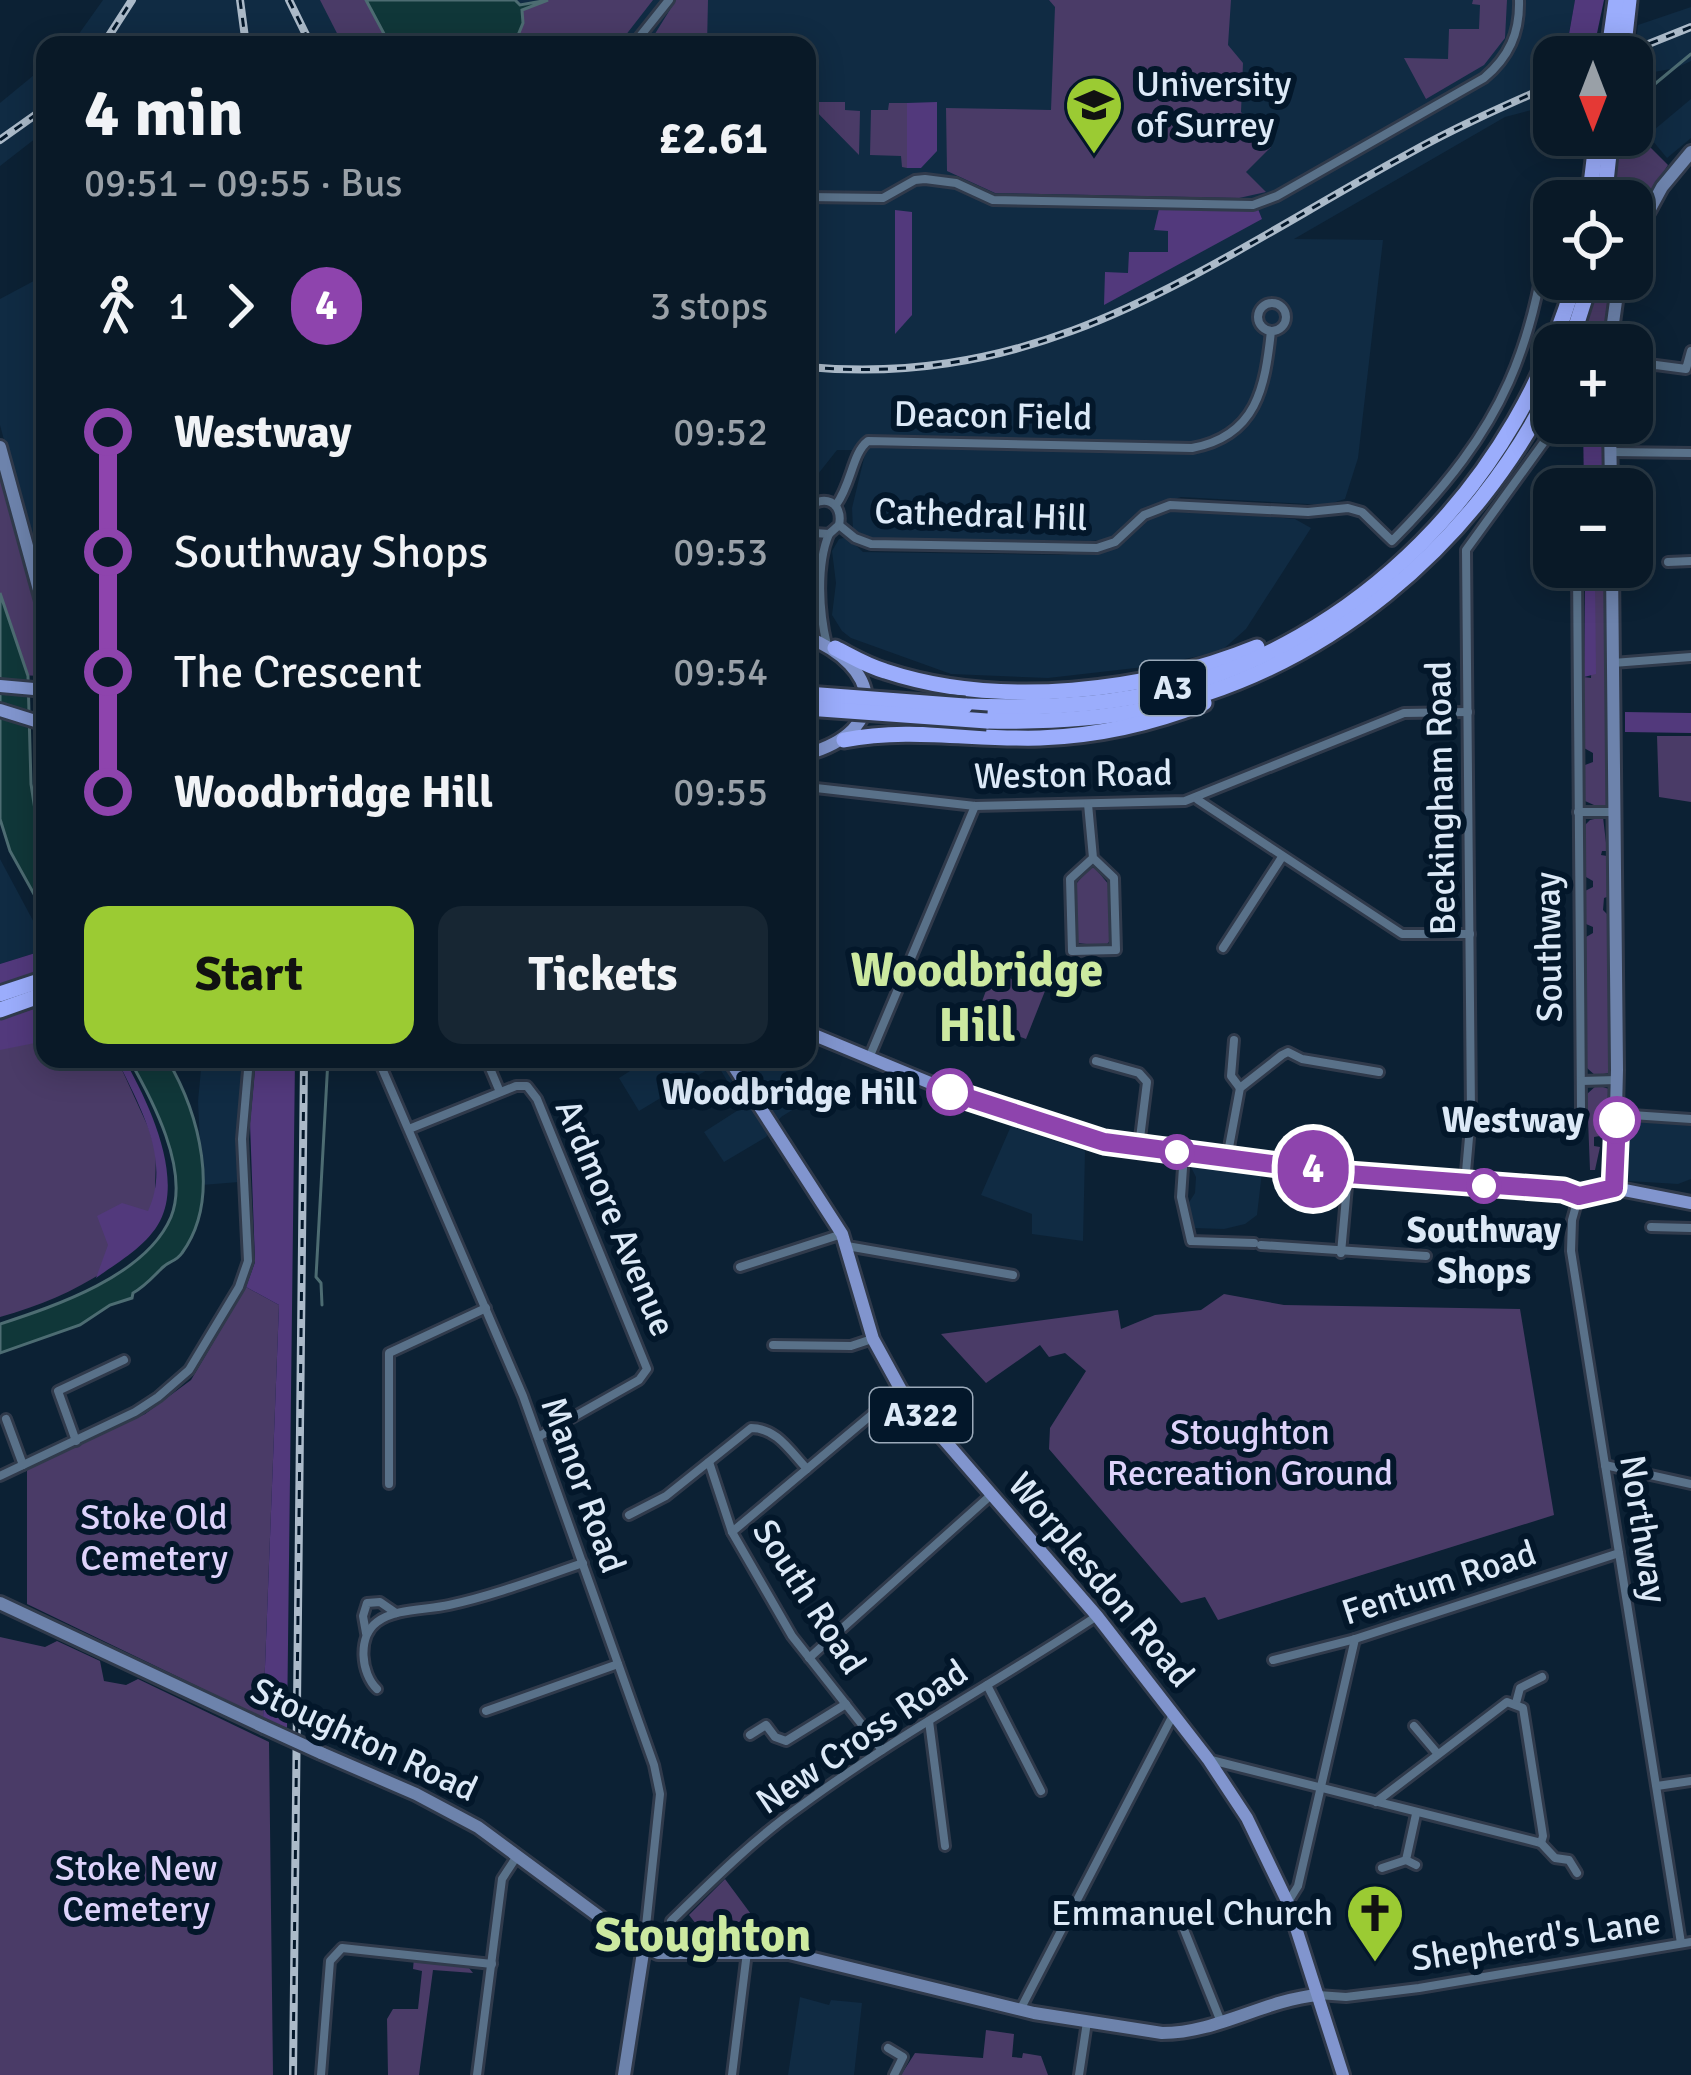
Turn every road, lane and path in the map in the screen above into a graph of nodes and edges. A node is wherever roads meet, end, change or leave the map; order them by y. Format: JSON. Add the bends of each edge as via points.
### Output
{"nodes":[{"id":1,"x":669,"y":0,"type":"edge"},
{"id":2,"x":1519,"y":0,"type":"edge"},
{"id":3,"x":1618,"y":2,"type":"edge"},
{"id":4,"x":640,"y":36,"type":"edge"},
{"id":5,"x":1617,"y":36,"type":"edge"},
{"id":6,"x":1691,"y":152,"type":"edge"},
{"id":7,"x":816,"y":197,"type":"edge"},
{"id":8,"x":1653,"y":204,"type":"edge"},
{"id":9,"x":1538,"y":300,"type":"edge"},
{"id":10,"x":1567,"y":300,"type":"edge"},
{"id":11,"x":1271,"y":331,"type":"dead end"},
{"id":12,"x":1691,"y":351,"type":"edge"},
{"id":13,"x":1653,"y":366,"type":"edge"},
{"id":14,"x":1689,"y":370,"type":"edge"},
{"id":15,"x":1533,"y":418,"type":"edge"},
{"id":16,"x":1543,"y":444,"type":"edge"},
{"id":17,"x":1611,"y":444,"type":"edge"},
{"id":18,"x":0,"y":447,"type":"edge"},
{"id":19,"x":1611,"y":452,"type":"junction"},
{"id":20,"x":1691,"y":453,"type":"edge"},
{"id":21,"x":1611,"y":468,"type":"edge"},
{"id":22,"x":816,"y":503,"type":"edge"},
{"id":23,"x":836,"y":505,"type":"junction"},
{"id":24,"x":839,"y":525,"type":"junction"},
{"id":25,"x":816,"y":533,"type":"edge"},
{"id":26,"x":829,"y":534,"type":"junction"},
{"id":27,"x":1691,"y":561,"type":"edge"},
{"id":28,"x":1669,"y":562,"type":"dead end"},
{"id":29,"x":36,"y":579,"type":"edge"},
{"id":30,"x":1577,"y":588,"type":"edge"},
{"id":31,"x":1612,"y":588,"type":"edge"},
{"id":32,"x":1360,"y":597,"type":"junction"},
{"id":33,"x":816,"y":640,"type":"edge"},
{"id":34,"x":831,"y":646,"type":"junction"},
{"id":35,"x":1691,"y":657,"type":"edge"},
{"id":36,"x":1613,"y":662,"type":"junction"},
{"id":37,"x":1264,"y":670,"type":"junction"},
{"id":38,"x":0,"y":686,"type":"edge"},
{"id":39,"x":36,"y":689,"type":"edge"},
{"id":40,"x":816,"y":695,"type":"edge"},
{"id":41,"x":816,"y":709,"type":"edge"},
{"id":42,"x":0,"y":710,"type":"edge"},
{"id":43,"x":1468,"y":712,"type":"junction"},
{"id":44,"x":36,"y":721,"type":"edge"},
{"id":45,"x":844,"y":740,"type":"junction"},
{"id":46,"x":816,"y":751,"type":"edge"},
{"id":47,"x":816,"y":788,"type":"edge"},
{"id":48,"x":1196,"y":799,"type":"junction"},
{"id":49,"x":1088,"y":804,"type":"junction"},
{"id":50,"x":975,"y":806,"type":"junction"},
{"id":51,"x":1578,"y":812,"type":"junction"},
{"id":52,"x":1613,"y":812,"type":"junction"},
{"id":53,"x":1282,"y":856,"type":"junction"},
{"id":54,"x":1093,"y":859,"type":"junction"},
{"id":55,"x":1470,"y":934,"type":"junction"},
{"id":56,"x":1223,"y":948,"type":"dead end"},
{"id":57,"x":36,"y":982,"type":"edge"},
{"id":58,"x":0,"y":994,"type":"edge"},
{"id":59,"x":36,"y":997,"type":"edge"},
{"id":60,"x":0,"y":1010,"type":"edge"},
{"id":61,"x":816,"y":1036,"type":"edge"},
{"id":62,"x":1234,"y":1040,"type":"dead end"},
{"id":63,"x":869,"y":1058,"type":"junction"},
{"id":64,"x":1096,"y":1061,"type":"dead end"},
{"id":65,"x":248,"y":1068,"type":"edge"},
{"id":66,"x":382,"y":1068,"type":"edge"},
{"id":67,"x":490,"y":1068,"type":"edge"},
{"id":68,"x":736,"y":1068,"type":"edge"},
{"id":69,"x":741,"y":1068,"type":"edge"},
{"id":70,"x":1379,"y":1072,"type":"dead end"},
{"id":71,"x":1617,"y":1080,"type":"junction"},
{"id":72,"x":745,"y":1081,"type":"junction"},
{"id":73,"x":1581,"y":1081,"type":"junction"},
{"id":74,"x":1240,"y":1088,"type":"junction"},
{"id":75,"x":500,"y":1092,"type":"junction"},
{"id":76,"x":1581,"y":1108,"type":"dead end"},
{"id":77,"x":1617,"y":1114,"type":"junction"},
{"id":78,"x":1691,"y":1119,"type":"edge"},
{"id":79,"x":410,"y":1129,"type":"junction"},
{"id":80,"x":1138,"y":1146,"type":"junction"},
{"id":81,"x":1184,"y":1153,"type":"junction"},
{"id":82,"x":1227,"y":1159,"type":"junction"},
{"id":83,"x":1348,"y":1174,"type":"junction"},
{"id":84,"x":1465,"y":1185,"type":"junction"},
{"id":85,"x":1614,"y":1188,"type":"junction"},
{"id":86,"x":1579,"y":1196,"type":"junction"},
{"id":87,"x":1691,"y":1203,"type":"edge"},
{"id":88,"x":1651,"y":1227,"type":"dead end"},
{"id":89,"x":1691,"y":1228,"type":"edge"},
{"id":90,"x":844,"y":1240,"type":"junction"},
{"id":91,"x":1191,"y":1241,"type":"junction"},
{"id":92,"x":1180,"y":1245,"type":"dead end"},
{"id":93,"x":1341,"y":1253,"type":"junction"},
{"id":94,"x":1426,"y":1256,"type":"dead end"},
{"id":95,"x":740,"y":1267,"type":"dead end"},
{"id":96,"x":1012,"y":1275,"type":"dead end"},
{"id":97,"x":486,"y":1308,"type":"junction"},
{"id":98,"x":873,"y":1339,"type":"junction"},
{"id":99,"x":772,"y":1346,"type":"dead end"},
{"id":100,"x":124,"y":1360,"type":"dead end"},
{"id":101,"x":901,"y":1390,"type":"junction"},
{"id":102,"x":6,"y":1419,"type":"dead end"},
{"id":103,"x":538,"y":1437,"type":"junction"},
{"id":104,"x":76,"y":1441,"type":"junction"},
{"id":105,"x":709,"y":1462,"type":"junction"},
{"id":106,"x":23,"y":1465,"type":"junction"},
{"id":107,"x":1605,"y":1465,"type":"junction"},
{"id":108,"x":807,"y":1469,"type":"junction"},
{"id":109,"x":0,"y":1476,"type":"edge"},
{"id":110,"x":388,"y":1484,"type":"dead end"},
{"id":111,"x":1691,"y":1484,"type":"edge"},
{"id":112,"x":992,"y":1495,"type":"junction"},
{"id":113,"x":629,"y":1515,"type":"dead end"},
{"id":114,"x":732,"y":1532,"type":"junction"},
{"id":115,"x":1619,"y":1553,"type":"junction"},
{"id":116,"x":584,"y":1563,"type":"junction"},
{"id":117,"x":0,"y":1603,"type":"edge"},
{"id":118,"x":397,"y":1614,"type":"junction"},
{"id":119,"x":1097,"y":1616,"type":"junction"},
{"id":120,"x":367,"y":1634,"type":"junction"},
{"id":121,"x":1355,"y":1639,"type":"junction"},
{"id":122,"x":808,"y":1658,"type":"junction"},
{"id":123,"x":1273,"y":1660,"type":"dead end"},
{"id":124,"x":618,"y":1664,"type":"junction"},
{"id":125,"x":1542,"y":1677,"type":"dead end"},
{"id":126,"x":987,"y":1684,"type":"junction"},
{"id":127,"x":377,"y":1689,"type":"dead end"},
{"id":128,"x":1516,"y":1703,"type":"junction"},
{"id":129,"x":846,"y":1704,"type":"junction"},
{"id":130,"x":486,"y":1711,"type":"dead end"},
{"id":131,"x":1174,"y":1714,"type":"junction"},
{"id":132,"x":929,"y":1720,"type":"junction"},
{"id":133,"x":1414,"y":1726,"type":"dead end"},
{"id":134,"x":750,"y":1735,"type":"dead end"},
{"id":135,"x":882,"y":1750,"type":"junction"},
{"id":136,"x":1437,"y":1754,"type":"junction"},
{"id":137,"x":1208,"y":1759,"type":"junction"},
{"id":138,"x":1691,"y":1780,"type":"edge"},
{"id":139,"x":1657,"y":1786,"type":"junction"},
{"id":140,"x":1320,"y":1787,"type":"junction"},
{"id":141,"x":1041,"y":1791,"type":"dead end"},
{"id":142,"x":1376,"y":1802,"type":"junction"},
{"id":143,"x":1416,"y":1814,"type":"junction"},
{"id":144,"x":1541,"y":1843,"type":"junction"},
{"id":145,"x":944,"y":1846,"type":"dead end"},
{"id":146,"x":518,"y":1855,"type":"junction"},
{"id":147,"x":1382,"y":1868,"type":"dead end"},
{"id":148,"x":1576,"y":1873,"type":"dead end"},
{"id":149,"x":1288,"y":1903,"type":"junction"},
{"id":150,"x":1177,"y":1912,"type":"dead end"},
{"id":151,"x":671,"y":1921,"type":"dead end"},
{"id":152,"x":1686,"y":1942,"type":"edge"},
{"id":153,"x":644,"y":1946,"type":"junction"},
{"id":154,"x":748,"y":1950,"type":"junction"},
{"id":155,"x":492,"y":1964,"type":"junction"},
{"id":156,"x":1318,"y":1995,"type":"junction"},
{"id":157,"x":1020,"y":2010,"type":"junction"},
{"id":158,"x":1088,"y":2022,"type":"junction"},
{"id":159,"x":1221,"y":2022,"type":"junction"},
{"id":160,"x":888,"y":2048,"type":"dead end"},
{"id":161,"x":321,"y":2075,"type":"edge"},
{"id":162,"x":477,"y":2075,"type":"edge"},
{"id":163,"x":624,"y":2075,"type":"edge"},
{"id":164,"x":732,"y":2075,"type":"edge"},
{"id":165,"x":894,"y":2075,"type":"edge"},
{"id":166,"x":1079,"y":2075,"type":"edge"},
{"id":167,"x":1343,"y":2075,"type":"edge"}],
"edges":[{"from":1,"to":4,"type":"street"},
{"from":2,"to":7,"type":"street","via":[[1514,39],[1484,78],[1258,203],[993,200],[925,179],[883,198]]},
{"from":3,"to":5,"type":"highway"},
{"from":6,"to":8,"type":"street"},
{"from":9,"to":24,"type":"street","name":"Cathedral Hill","via":[[1492,420],[1392,541],[1348,508],[1154,509],[1097,548],[871,544]]},
{"from":10,"to":32,"type":"highway","number":"A3","via":[[1542,371],[1492,458],[1426,539]]},
{"from":11,"to":23,"type":"street","name":"Deacon Field","via":[[1262,395],[1218,440],[1192,448],[868,441]]},
{"from":12,"to":14,"type":"street"},
{"from":13,"to":14,"type":"street"},
{"from":15,"to":37,"type":"highway","number":"A3","via":[[1441,545],[1376,603]]},
{"from":16,"to":43,"type":"street","name":"Beckingham Road","via":[[1466,550]]},
{"from":17,"to":19,"type":"street"},
{"from":18,"to":29,"type":"street"},
{"from":19,"to":20,"type":"street"},
{"from":19,"to":21,"type":"street"},
{"from":22,"to":23,"type":"street"},
{"from":23,"to":24,"type":"street"},
{"from":24,"to":26,"type":"street"},
{"from":25,"to":26,"type":"street"},
{"from":26,"to":34,"type":"street","via":[[821,619]]},
{"from":27,"to":28,"type":"street"},
{"from":30,"to":51,"type":"street","name":"Southway"},
{"from":31,"to":36,"type":"street","name":"Southway"},
{"from":32,"to":34,"type":"highway","via":[[1233,656],[1092,686],[927,682]]},
{"from":32,"to":40,"type":"highway","number":"A3","bridge":true,"via":[[1259,657],[1169,689],[1073,705]]},
{"from":33,"to":34,"type":"main road"},
{"from":34,"to":45,"type":"main road","via":[[868,697]]},
{"from":35,"to":36,"type":"street"},
{"from":36,"to":52,"type":"street","name":"Southway"},
{"from":37,"to":41,"type":"highway","number":"A3","bridge":true,"via":[[1145,710],[1059,720]]},
{"from":37,"to":45,"type":"highway","via":[[1213,699],[1111,732]]},
{"from":38,"to":39,"type":"main road"},
{"from":42,"to":44,"type":"main road"},
{"from":43,"to":48,"type":"street","name":"Weston Road","via":[[1404,713]]},
{"from":43,"to":55,"type":"street","name":"Beckingham Road"},
{"from":45,"to":46,"type":"main road"},
{"from":47,"to":50,"type":"street","name":"Weston Road"},
{"from":48,"to":49,"type":"street","name":"Weston Road"},
{"from":48,"to":53,"type":"street"},
{"from":49,"to":50,"type":"street","name":"Weston Road"},
{"from":49,"to":54,"type":"street"},
{"from":50,"to":63,"type":"street"},
{"from":51,"to":52,"type":"street"},
{"from":51,"to":73,"type":"street","name":"Southway"},
{"from":52,"to":71,"type":"street","name":"Southway"},
{"from":53,"to":55,"type":"street","via":[[1402,934]]},
{"from":53,"to":56,"type":"street"},
{"from":54,"to":54,"type":"street","via":[[1070,879],[1072,951],[1116,950],[1114,878]]},
{"from":55,"to":84,"type":"street","name":"Beckingham Road"},
{"from":57,"to":58,"type":"highway"},
{"from":59,"to":60,"type":"highway"},
{"from":61,"to":63,"type":"main road"},
{"from":62,"to":74,"type":"street","via":[[1231,1076]]},
{"from":63,"to":80,"type":"main road","via":[[1021,1118]]},
{"from":64,"to":80,"type":"street","via":[[1147,1082]]},
{"from":65,"to":104,"type":"street","via":[[245,1274],[179,1381]]},
{"from":66,"to":79,"type":"street","name":"Manor Road"},
{"from":67,"to":75,"type":"street"},
{"from":68,"to":72,"type":"main road","name":"Worplesdon Road"},
{"from":69,"to":72,"type":"main road","name":"Worplesdon Road"},
{"from":70,"to":74,"type":"street","via":[[1288,1052]]},
{"from":71,"to":73,"type":"street"},
{"from":71,"to":77,"type":"street","name":"Southway"},
{"from":72,"to":90,"type":"main road","name":"Worplesdon Road","number":"A322"},
{"from":73,"to":76,"type":"street","name":"Southway"},
{"from":74,"to":82,"type":"street"},
{"from":75,"to":79,"type":"street","name":"Ardmore Avenue"},
{"from":75,"to":103,"type":"street","name":"Ardmore Avenue","via":[[527,1086],[537,1099],[647,1362],[639,1380]]},
{"from":77,"to":78,"type":"street"},
{"from":77,"to":85,"type":"street","name":"Southway"},
{"from":79,"to":97,"type":"street","name":"Manor Road"},
{"from":80,"to":81,"type":"main road"},
{"from":81,"to":82,"type":"main road"},
{"from":81,"to":91,"type":"street","via":[[1181,1197]]},
{"from":82,"to":83,"type":"main road"},
{"from":83,"to":84,"type":"main road"},
{"from":83,"to":93,"type":"street"},
{"from":84,"to":86,"type":"main road"},
{"from":85,"to":86,"type":"main road"},
{"from":85,"to":87,"type":"main road"},
{"from":86,"to":107,"type":"street","name":"Northway","via":[[1571,1250]]},
{"from":88,"to":89,"type":"street"},
{"from":90,"to":95,"type":"street"},
{"from":90,"to":96,"type":"street"},
{"from":90,"to":98,"type":"main road","name":"Worplesdon Road","number":"A322"},
{"from":91,"to":92,"type":"street"},
{"from":91,"to":93,"type":"street"},
{"from":93,"to":94,"type":"street"},
{"from":97,"to":103,"type":"street","name":"Manor Road"},
{"from":97,"to":110,"type":"street","via":[[389,1353]]},
{"from":98,"to":99,"type":"street"},
{"from":98,"to":101,"type":"main road","name":"Worplesdon Road","number":"A322"},
{"from":100,"to":104,"type":"street","via":[[58,1391]]},
{"from":101,"to":108,"type":"street"},
{"from":101,"to":112,"type":"main road","name":"Worplesdon Road","number":"A322"},
{"from":102,"to":106,"type":"street"},
{"from":103,"to":116,"type":"street","name":"Manor Road"},
{"from":104,"to":106,"type":"street"},
{"from":105,"to":108,"type":"street","via":[[751,1428],[765,1428]]},
{"from":105,"to":113,"type":"street"},
{"from":105,"to":114,"type":"street","name":"South Road"},
{"from":106,"to":109,"type":"street"},
{"from":107,"to":111,"type":"street"},
{"from":107,"to":115,"type":"street","name":"Northway"},
{"from":108,"to":114,"type":"street"},
{"from":112,"to":119,"type":"main road","name":"Worplesdon Road","number":"A322"},
{"from":112,"to":122,"type":"street"},
{"from":114,"to":122,"type":"street","name":"South Road"},
{"from":115,"to":121,"type":"street","name":"Fentum Road"},
{"from":115,"to":139,"type":"street","name":"Northway"},
{"from":116,"to":118,"type":"street"},
{"from":116,"to":124,"type":"street","name":"Manor Road"},
{"from":117,"to":146,"type":"street","name":"Stoughton Road","bridge":true,"via":[[438,1804]]},
{"from":118,"to":120,"type":"street"},
{"from":118,"to":120,"type":"street","via":[[380,1602],[367,1604]]},
{"from":119,"to":126,"type":"street","name":"New Cross Road"},
{"from":119,"to":131,"type":"main road","name":"Worplesdon Road","number":"A322"},
{"from":120,"to":127,"type":"street","via":[[363,1664]]},
{"from":121,"to":123,"type":"street","name":"Fentum Road"},
{"from":121,"to":140,"type":"street"},
{"from":122,"to":129,"type":"street","name":"South Road"},
{"from":124,"to":130,"type":"street"},
{"from":124,"to":153,"type":"street","name":"Manor Road","via":[[660,1794]]},
{"from":125,"to":128,"type":"street","via":[[1520,1688]]},
{"from":126,"to":132,"type":"street","name":"New Cross Road"},
{"from":126,"to":141,"type":"street"},
{"from":128,"to":136,"type":"street"},
{"from":128,"to":144,"type":"street","via":[[1523,1708]]},
{"from":129,"to":134,"type":"street","via":[[786,1741],[766,1725]]},
{"from":129,"to":135,"type":"street","name":"South Road"},
{"from":131,"to":137,"type":"main road","name":"Worplesdon Road","number":"A322"},
{"from":131,"to":157,"type":"street"},
{"from":132,"to":135,"type":"street","name":"New Cross Road"},
{"from":132,"to":145,"type":"street"},
{"from":133,"to":136,"type":"street"},
{"from":135,"to":151,"type":"street","name":"New Cross Road","via":[[764,1834]]},
{"from":136,"to":142,"type":"street"},
{"from":137,"to":140,"type":"street"},
{"from":137,"to":149,"type":"main road","name":"Worplesdon Road","number":"A322"},
{"from":138,"to":139,"type":"street"},
{"from":139,"to":152,"type":"street","name":"Northway"},
{"from":140,"to":142,"type":"street"},
{"from":140,"to":149,"type":"street"},
{"from":142,"to":143,"type":"street"},
{"from":143,"to":144,"type":"street"},
{"from":143,"to":147,"type":"street","via":[[1411,1863]]},
{"from":144,"to":148,"type":"street"},
{"from":146,"to":153,"type":"street","name":"Stoughton Road"},
{"from":146,"to":155,"type":"street","via":[[502,1879]]},
{"from":149,"to":156,"type":"main road","name":"Worplesdon Road","number":"A322"},
{"from":150,"to":159,"type":"street"},
{"from":152,"to":156,"type":"street","name":"Shepherd's Lane","via":[[1416,1988]]},
{"from":153,"to":154,"type":"street","name":"Stoughton Road","via":[[665,1954]]},
{"from":153,"to":163,"type":"street"},
{"from":154,"to":157,"type":"street","name":"Stoughton Road","via":[[812,1957]]},
{"from":154,"to":164,"type":"street"},
{"from":155,"to":161,"type":"street","via":[[342,1948],[330,1961]]},
{"from":155,"to":162,"type":"street"},
{"from":156,"to":159,"type":"street","name":"Stoughton Road"},
{"from":156,"to":167,"type":"main road","name":"Worplesdon Road","number":"A322"},
{"from":157,"to":158,"type":"street","name":"Stoughton Road"},
{"from":158,"to":159,"type":"street","name":"Stoughton Road","via":[[1183,2033]]},
{"from":158,"to":166,"type":"street"},
{"from":160,"to":165,"type":"street","via":[[903,2057]]}]}
